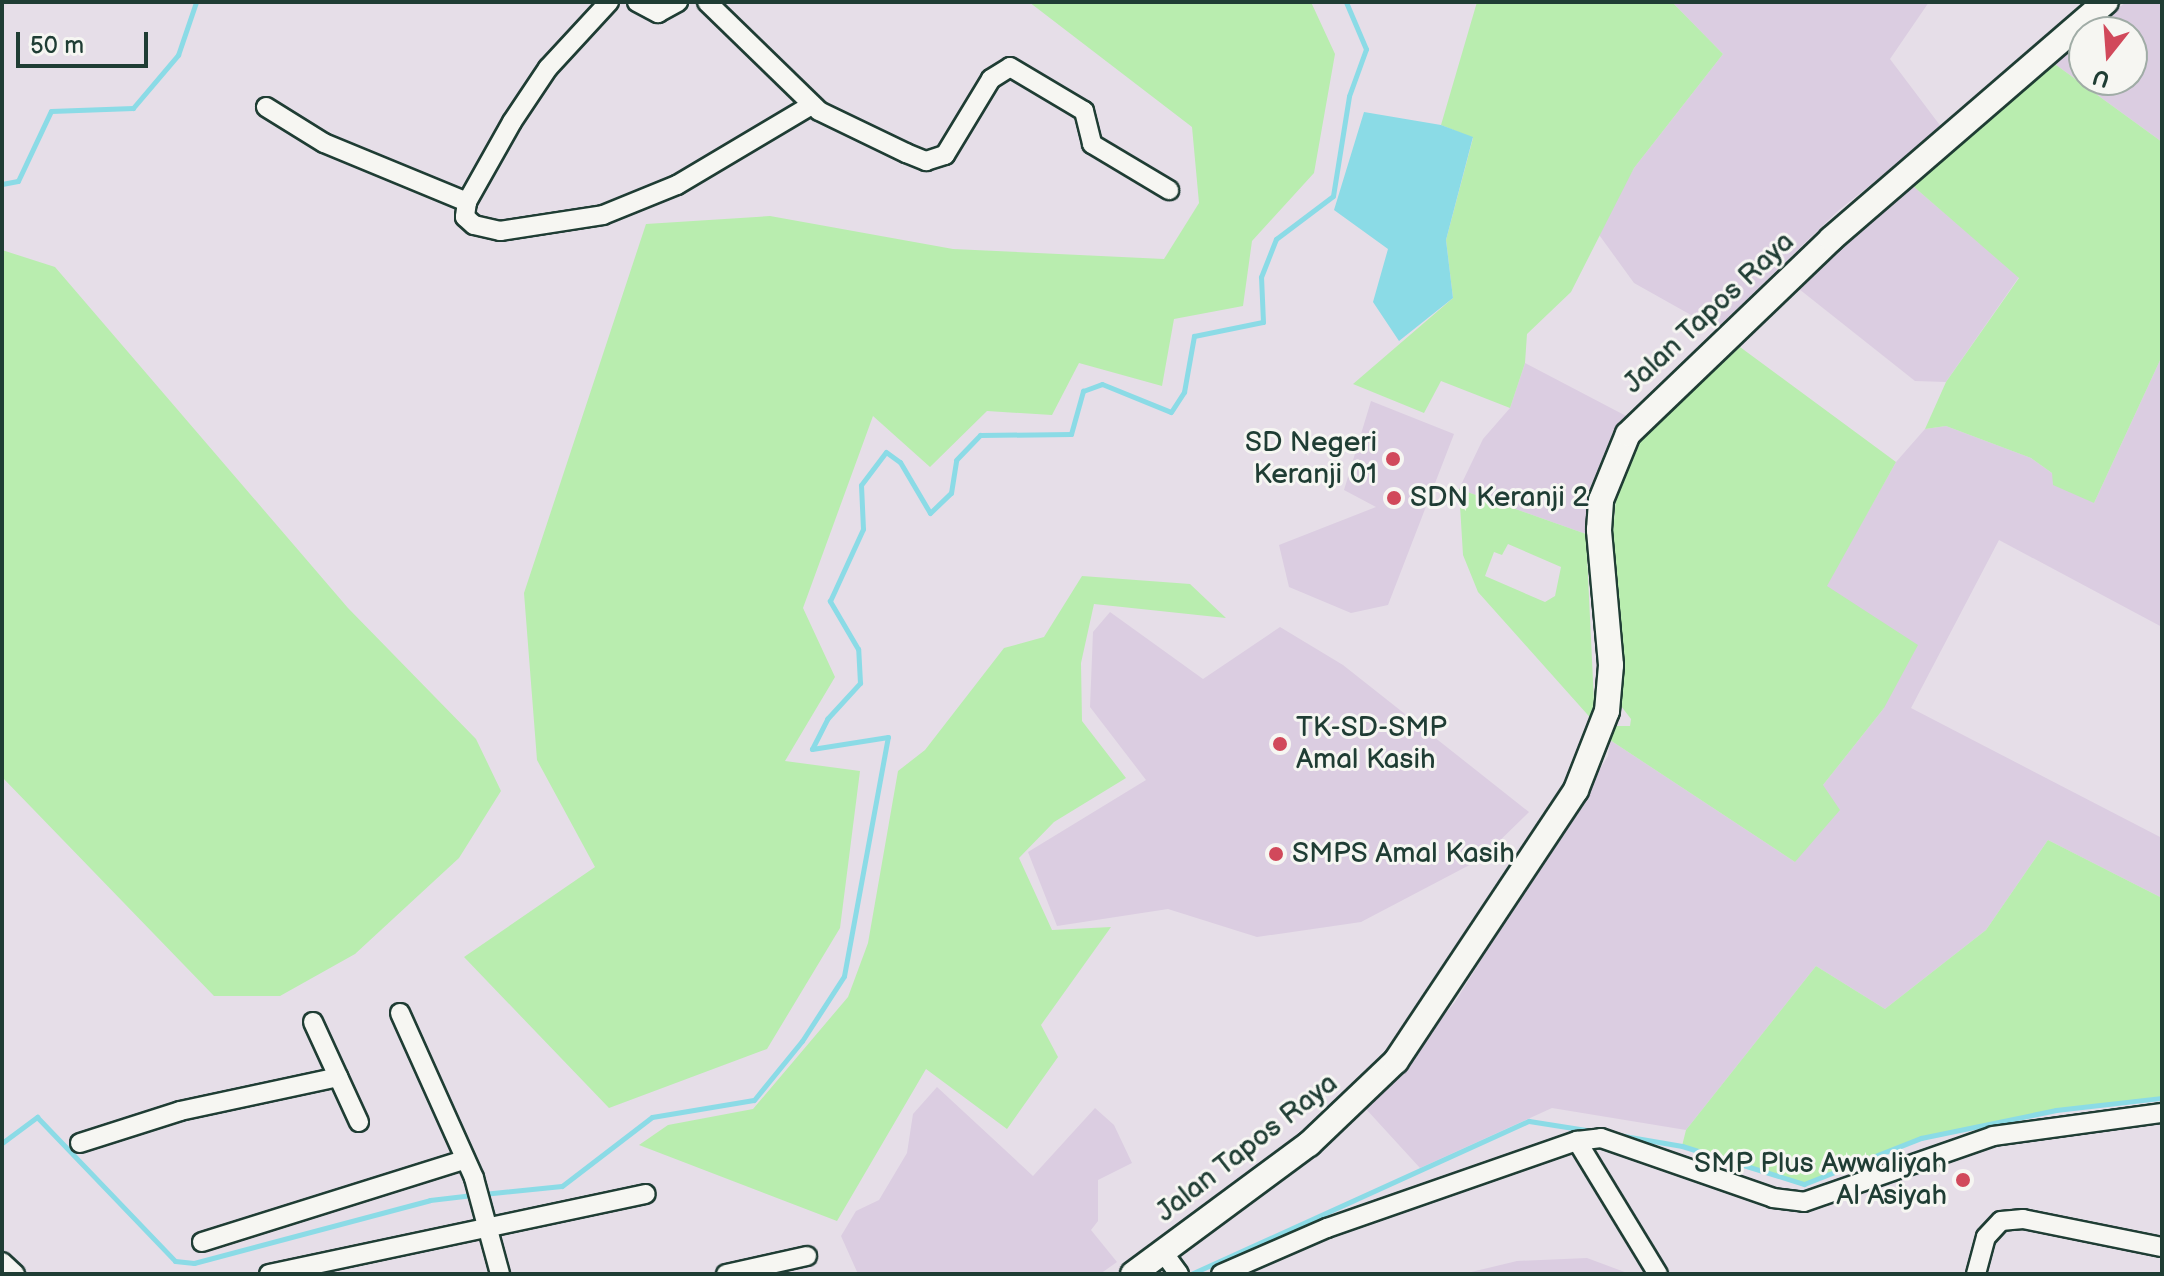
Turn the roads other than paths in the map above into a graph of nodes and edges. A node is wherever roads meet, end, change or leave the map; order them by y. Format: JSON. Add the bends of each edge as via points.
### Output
{"nodes":[{"id":1,"x":609,"y":2,"type":"edge"},
{"id":2,"x":637,"y":2,"type":"edge"},
{"id":3,"x":678,"y":2,"type":"edge"},
{"id":4,"x":707,"y":2,"type":"edge"},
{"id":5,"x":2106,"y":2,"type":"edge"},
{"id":6,"x":812,"y":105,"type":"junction"},
{"id":7,"x":266,"y":107,"type":"dead end"},
{"id":8,"x":1169,"y":190,"type":"dead end"},
{"id":9,"x":467,"y":202,"type":"junction"},
{"id":10,"x":400,"y":1013,"type":"dead end"},
{"id":11,"x":313,"y":1022,"type":"dead end"},
{"id":12,"x":338,"y":1077,"type":"junction"},
{"id":13,"x":2162,"y":1113,"type":"edge"},
{"id":14,"x":359,"y":1122,"type":"dead end"},
{"id":15,"x":1577,"y":1141,"type":"junction"},
{"id":16,"x":80,"y":1143,"type":"dead end"},
{"id":17,"x":464,"y":1160,"type":"junction"},
{"id":18,"x":646,"y":1194,"type":"dead end"},
{"id":19,"x":489,"y":1221,"type":"junction"},
{"id":20,"x":202,"y":1242,"type":"dead end"},
{"id":21,"x":2162,"y":1247,"type":"edge"},
{"id":22,"x":807,"y":1256,"type":"dead end"},
{"id":23,"x":2,"y":1262,"type":"edge"},
{"id":24,"x":1173,"y":1265,"type":"edge"},
{"id":25,"x":1981,"y":1273,"type":"edge"},
{"id":26,"x":15,"y":1274,"type":"edge"},
{"id":27,"x":269,"y":1274,"type":"edge"},
{"id":28,"x":500,"y":1274,"type":"edge"},
{"id":29,"x":726,"y":1274,"type":"edge"},
{"id":30,"x":1133,"y":1274,"type":"edge"},
{"id":31,"x":1221,"y":1274,"type":"edge"},
{"id":32,"x":1658,"y":1274,"type":"edge"}],
"edges":[{"from":1,"to":9,"type":"street","via":[[548,68]]},
{"from":2,"to":3,"type":"street","via":[[658,13]]},
{"from":4,"to":6,"type":"street"},
{"from":5,"to":24,"type":"main road","name":"Jalan Tapos Raya","via":[[1831,239],[1628,434],[1606,485],[1599,530],[1611,665],[1607,711],[1576,790],[1396,1061]]},
{"from":6,"to":8,"type":"street","via":[[868,137],[936,161],[991,79],[1010,67],[1084,111],[1092,144]]},
{"from":6,"to":9,"type":"street","via":[[677,185],[603,215],[500,231],[474,225],[465,217]]},
{"from":7,"to":9,"type":"street","via":[[324,143]]},
{"from":10,"to":17,"type":"street"},
{"from":11,"to":12,"type":"street"},
{"from":12,"to":14,"type":"street"},
{"from":12,"to":16,"type":"street","via":[[180,1111]]},
{"from":13,"to":15,"type":"street","via":[[1993,1136],[1804,1202],[1773,1198],[1601,1138]]},
{"from":15,"to":31,"type":"street","via":[[1327,1228]]},
{"from":15,"to":32,"type":"street"},
{"from":17,"to":19,"type":"street"},
{"from":17,"to":20,"type":"street"},
{"from":18,"to":19,"type":"street"},
{"from":19,"to":27,"type":"street"},
{"from":19,"to":28,"type":"street"},
{"from":21,"to":25,"type":"street","via":[[2023,1219],[2001,1221],[1990,1230]]},
{"from":22,"to":29,"type":"street"},
{"from":23,"to":26,"type":"street"},
{"from":24,"to":30,"type":"main road","name":"Jalan Tapos Raya"}]}
